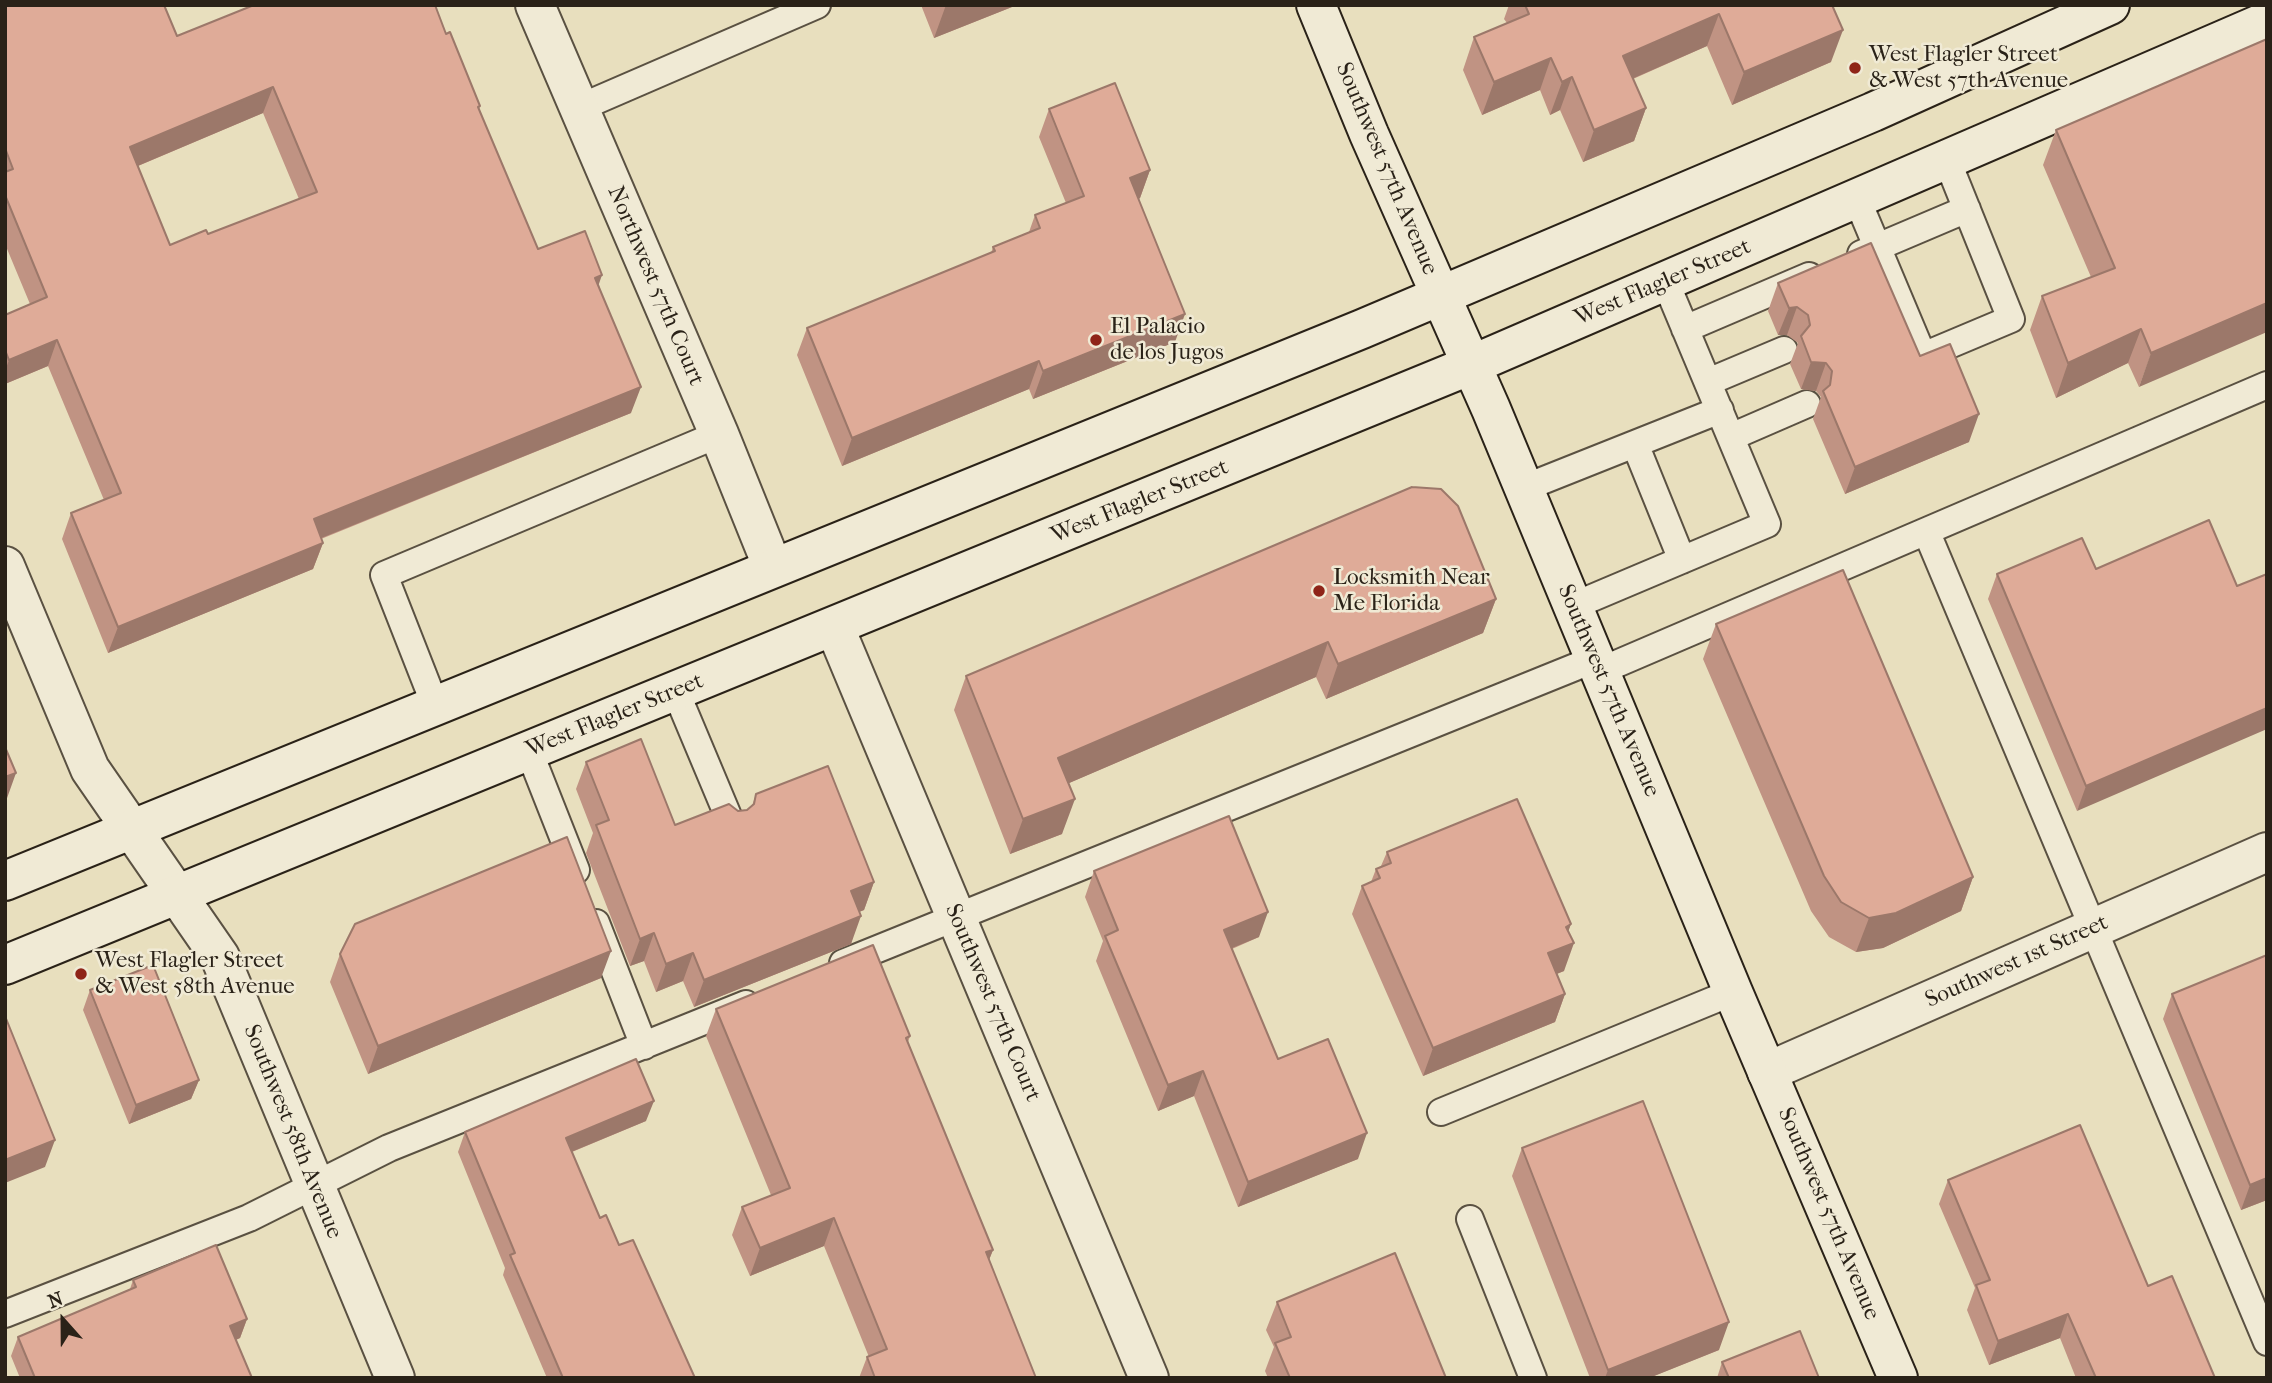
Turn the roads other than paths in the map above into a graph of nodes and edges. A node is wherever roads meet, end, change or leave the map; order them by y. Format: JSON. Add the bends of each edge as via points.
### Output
{"nodes":[{"id":1,"x":535,"y":5,"type":"edge"},
{"id":2,"x":817,"y":5,"type":"edge"},
{"id":3,"x":1316,"y":5,"type":"edge"},
{"id":4,"x":2110,"y":5,"type":"edge"},
{"id":5,"x":2069,"y":13,"type":"edge"},
{"id":6,"x":2267,"y":21,"type":"edge"},
{"id":7,"x":579,"y":108,"type":"junction"},
{"id":8,"x":1947,"y":160,"type":"junction"},
{"id":9,"x":1857,"y":199,"type":"junction"},
{"id":10,"x":1967,"y":209,"type":"junction"},
{"id":11,"x":1877,"y":247,"type":"junction"},
{"id":12,"x":1666,"y":283,"type":"junction"},
{"id":13,"x":1441,"y":296,"type":"junction"},
{"id":14,"x":1685,"y":329,"type":"junction"},
{"id":15,"x":1784,"y":350,"type":"dead end"},
{"id":16,"x":1471,"y":365,"type":"junction"},
{"id":17,"x":1708,"y":382,"type":"junction"},
{"id":18,"x":2267,"y":385,"type":"edge"},
{"id":19,"x":1807,"y":404,"type":"dead end"},
{"id":20,"x":1720,"y":411,"type":"junction"},
{"id":21,"x":719,"y":434,"type":"junction"},
{"id":22,"x":1731,"y":436,"type":"junction"},
{"id":23,"x":1634,"y":444,"type":"junction"},
{"id":24,"x":1524,"y":488,"type":"junction"},
{"id":25,"x":1927,"y":533,"type":"junction"},
{"id":26,"x":1682,"y":560,"type":"junction"},
{"id":27,"x":5,"y":565,"type":"edge"},
{"id":28,"x":773,"y":568,"type":"junction"},
{"id":29,"x":1573,"y":606,"type":"junction"},
{"id":30,"x":16,"y":623,"type":"edge"},
{"id":31,"x":835,"y":628,"type":"junction"},
{"id":32,"x":1598,"y":665,"type":"junction"},
{"id":33,"x":676,"y":692,"type":"junction"},
{"id":34,"x":435,"y":705,"type":"junction"},
{"id":35,"x":529,"y":751,"type":"junction"},
{"id":36,"x":731,"y":823,"type":"edge"},
{"id":37,"x":129,"y":830,"type":"junction"},
{"id":38,"x":2267,"y":852,"type":"edge"},
{"id":39,"x":5,"y":881,"type":"edge"},
{"id":40,"x":174,"y":894,"type":"junction"},
{"id":41,"x":956,"y":917,"type":"junction"},
{"id":42,"x":2092,"y":929,"type":"junction"},
{"id":43,"x":5,"y":965,"type":"edge"},
{"id":44,"x":819,"y":973,"type":"edge"},
{"id":45,"x":1733,"y":992,"type":"junction"},
{"id":46,"x":769,"y":994,"type":"edge"},
{"id":47,"x":644,"y":1046,"type":"junction"},
{"id":48,"x":1767,"y":1072,"type":"junction"},
{"id":49,"x":1441,"y":1112,"type":"dead end"},
{"id":50,"x":313,"y":1185,"type":"junction"},
{"id":51,"x":1470,"y":1219,"type":"dead end"},
{"id":52,"x":5,"y":1314,"type":"edge"},
{"id":53,"x":2267,"y":1342,"type":"edge"},
{"id":54,"x":395,"y":1378,"type":"edge"},
{"id":55,"x":1149,"y":1378,"type":"edge"},
{"id":56,"x":1533,"y":1378,"type":"edge"},
{"id":57,"x":1898,"y":1378,"type":"edge"}],
"edges":[{"from":1,"to":7,"type":"main road","name":"Northwest 57th Court"},
{"from":2,"to":7,"type":"lane"},
{"from":3,"to":13,"type":"main road","name":"Southwest 57th Avenue"},
{"from":4,"to":5,"type":"main road"},
{"from":5,"to":13,"type":"main road","via":[[1860,118]]},
{"from":6,"to":8,"type":"main road","name":"West Flagler Street"},
{"from":7,"to":21,"type":"main road","name":"Northwest 57th Court"},
{"from":8,"to":9,"type":"main road","name":"West Flagler Street"},
{"from":8,"to":10,"type":"lane"},
{"from":9,"to":11,"type":"lane"},
{"from":9,"to":12,"type":"main road","name":"West Flagler Street"},
{"from":10,"to":11,"type":"lane"},
{"from":10,"to":11,"type":"lane","via":[[2011,319],[1912,360],[1889,306]]},
{"from":11,"to":14,"type":"lane"},
{"from":12,"to":14,"type":"lane"},
{"from":12,"to":16,"type":"main road","name":"West Flagler Street"},
{"from":13,"to":16,"type":"main road","name":"Southwest 57th Avenue"},
{"from":13,"to":28,"type":"main road"},
{"from":14,"to":17,"type":"lane"},
{"from":15,"to":17,"type":"lane"},
{"from":16,"to":24,"type":"main road","name":"Southwest 57th Avenue"},
{"from":16,"to":31,"type":"main road","name":"West Flagler Street"},
{"from":17,"to":20,"type":"lane"},
{"from":18,"to":25,"type":"lane"},
{"from":19,"to":22,"type":"lane"},
{"from":20,"to":22,"type":"lane"},
{"from":20,"to":23,"type":"lane"},
{"from":21,"to":28,"type":"main road","name":"Northwest 57th Court"},
{"from":21,"to":34,"type":"lane","via":[[384,575]]},
{"from":22,"to":26,"type":"lane","via":[[1767,524]]},
{"from":23,"to":24,"type":"lane"},
{"from":23,"to":26,"type":"lane"},
{"from":24,"to":29,"type":"main road","name":"Southwest 57th Avenue"},
{"from":25,"to":32,"type":"lane"},
{"from":25,"to":42,"type":"lane"},
{"from":26,"to":29,"type":"lane"},
{"from":27,"to":30,"type":"main road","name":"Southwest 58th Avenue"},
{"from":28,"to":34,"type":"main road"},
{"from":29,"to":32,"type":"main road","name":"Southwest 57th Avenue"},
{"from":30,"to":37,"type":"main road","name":"Southwest 58th Avenue","via":[[90,769]]},
{"from":31,"to":33,"type":"main road","name":"West Flagler Street"},
{"from":31,"to":41,"type":"main road","name":"Southwest 57th Court"},
{"from":32,"to":41,"type":"lane"},
{"from":32,"to":45,"type":"main road","name":"Southwest 57th Avenue"},
{"from":33,"to":35,"type":"main road","name":"West Flagler Street"},
{"from":33,"to":36,"type":"lane"},
{"from":34,"to":37,"type":"main road"},
{"from":35,"to":40,"type":"main road","name":"West Flagler Street"},
{"from":35,"to":47,"type":"lane"},
{"from":37,"to":39,"type":"main road"},
{"from":37,"to":40,"type":"main road","name":"Southwest 58th Avenue"},
{"from":38,"to":42,"type":"main road","name":"Southwest 1st Street"},
{"from":40,"to":43,"type":"main road","name":"West Flagler Street"},
{"from":40,"to":50,"type":"main road","name":"Southwest 58th Avenue","via":[[220,957]]},
{"from":41,"to":44,"type":"lane"},
{"from":41,"to":55,"type":"main road","name":"Southwest 57th Court"},
{"from":42,"to":48,"type":"main road","name":"Southwest 1st Street"},
{"from":42,"to":53,"type":"lane"},
{"from":45,"to":48,"type":"main road","name":"Southwest 57th Avenue"},
{"from":45,"to":49,"type":"lane"},
{"from":46,"to":47,"type":"lane"},
{"from":47,"to":50,"type":"lane","via":[[389,1148]]},
{"from":48,"to":57,"type":"main road","name":"Southwest 57th Avenue"},
{"from":50,"to":52,"type":"lane","via":[[249,1217]]},
{"from":50,"to":54,"type":"main road","name":"Southwest 58th Avenue"},
{"from":51,"to":56,"type":"lane"}]}
